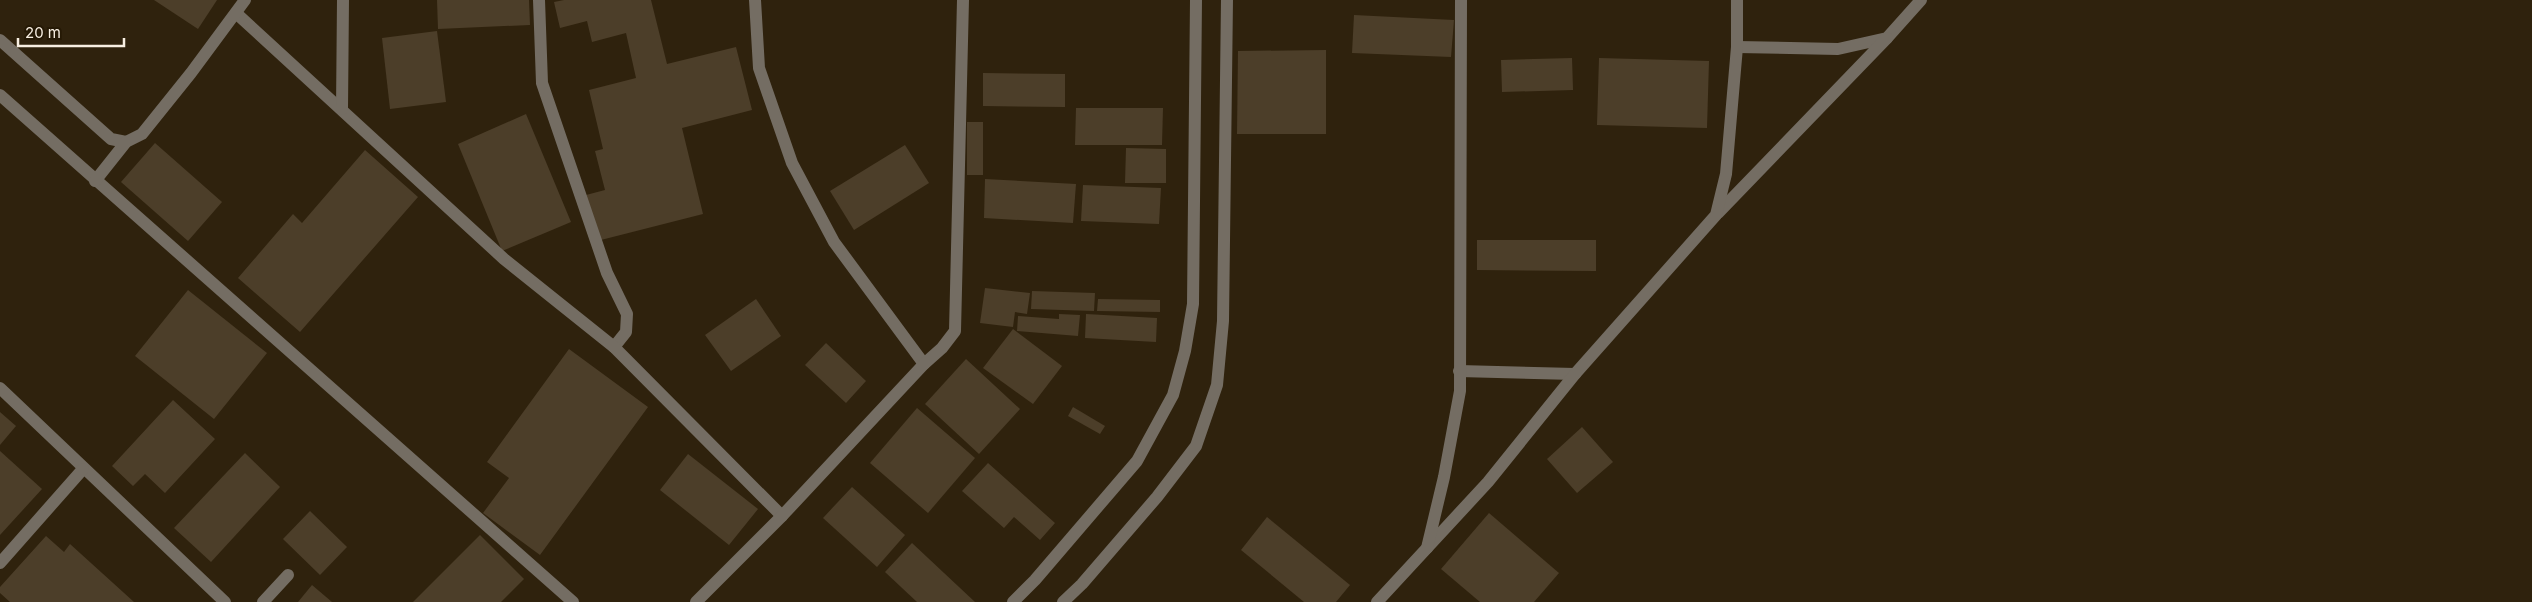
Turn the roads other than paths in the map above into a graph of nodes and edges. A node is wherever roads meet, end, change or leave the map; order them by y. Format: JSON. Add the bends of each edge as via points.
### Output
{"nodes":[{"id":1,"x":245,"y":0,"type":"edge"},
{"id":2,"x":343,"y":0,"type":"edge"},
{"id":3,"x":540,"y":0,"type":"edge"},
{"id":4,"x":755,"y":0,"type":"edge"},
{"id":5,"x":963,"y":0,"type":"edge"},
{"id":6,"x":1196,"y":0,"type":"edge"},
{"id":7,"x":1227,"y":0,"type":"edge"},
{"id":8,"x":1461,"y":0,"type":"edge"},
{"id":9,"x":1737,"y":0,"type":"edge"},
{"id":10,"x":1921,"y":0,"type":"edge"},
{"id":11,"x":236,"y":14,"type":"junction"},
{"id":12,"x":1887,"y":38,"type":"junction"},
{"id":13,"x":0,"y":40,"type":"edge"},
{"id":14,"x":1737,"y":47,"type":"junction"},
{"id":15,"x":0,"y":95,"type":"edge"},
{"id":16,"x":342,"y":108,"type":"junction"},
{"id":17,"x":126,"y":142,"type":"junction"},
{"id":18,"x":96,"y":181,"type":"junction"},
{"id":19,"x":1716,"y":215,"type":"junction"},
{"id":20,"x":614,"y":348,"type":"junction"},
{"id":21,"x":924,"y":364,"type":"junction"},
{"id":22,"x":1460,"y":371,"type":"junction"},
{"id":23,"x":1576,"y":374,"type":"junction"},
{"id":24,"x":0,"y":388,"type":"edge"},
{"id":25,"x":83,"y":469,"type":"junction"},
{"id":26,"x":782,"y":516,"type":"junction"},
{"id":27,"x":1427,"y":548,"type":"junction"},
{"id":28,"x":0,"y":563,"type":"edge"},
{"id":29,"x":288,"y":575,"type":"dead end"},
{"id":30,"x":224,"y":602,"type":"edge"},
{"id":31,"x":263,"y":602,"type":"edge"},
{"id":32,"x":573,"y":602,"type":"edge"},
{"id":33,"x":696,"y":602,"type":"edge"},
{"id":34,"x":1013,"y":602,"type":"edge"},
{"id":35,"x":1063,"y":602,"type":"edge"},
{"id":36,"x":1377,"y":602,"type":"edge"}],
"edges":[{"from":1,"to":11,"type":"street"},
{"from":2,"to":16,"type":"street"},
{"from":3,"to":20,"type":"street","via":[[542,84],[607,273],[627,314],[626,332]]},
{"from":4,"to":21,"type":"street","via":[[759,68],[792,163],[834,242]]},
{"from":5,"to":21,"type":"street","via":[[955,331]]},
{"from":6,"to":34,"type":"street","via":[[1193,304],[1173,394],[1137,461]]},
{"from":7,"to":35,"type":"street","via":[[1222,321],[1217,385],[1196,446],[1157,497]]},
{"from":8,"to":22,"type":"street"},
{"from":9,"to":14,"type":"street"},
{"from":10,"to":12,"type":"street"},
{"from":11,"to":16,"type":"street"},
{"from":11,"to":17,"type":"street","via":[[142,134]]},
{"from":12,"to":14,"type":"street","via":[[1838,49]]},
{"from":12,"to":19,"type":"street"},
{"from":13,"to":17,"type":"street","via":[[111,138]]},
{"from":14,"to":19,"type":"street","via":[[1726,174]]},
{"from":15,"to":18,"type":"street"},
{"from":16,"to":20,"type":"street","via":[[504,259]]},
{"from":17,"to":18,"type":"street"},
{"from":18,"to":32,"type":"street"},
{"from":19,"to":23,"type":"street"},
{"from":20,"to":26,"type":"street"},
{"from":21,"to":26,"type":"street"},
{"from":22,"to":23,"type":"street"},
{"from":22,"to":27,"type":"street","via":[[1460,391],[1444,477]]},
{"from":23,"to":27,"type":"street","via":[[1488,482]]},
{"from":24,"to":25,"type":"street"},
{"from":25,"to":28,"type":"street"},
{"from":25,"to":30,"type":"street"},
{"from":26,"to":33,"type":"street"},
{"from":27,"to":36,"type":"street"},
{"from":29,"to":31,"type":"street"}]}
